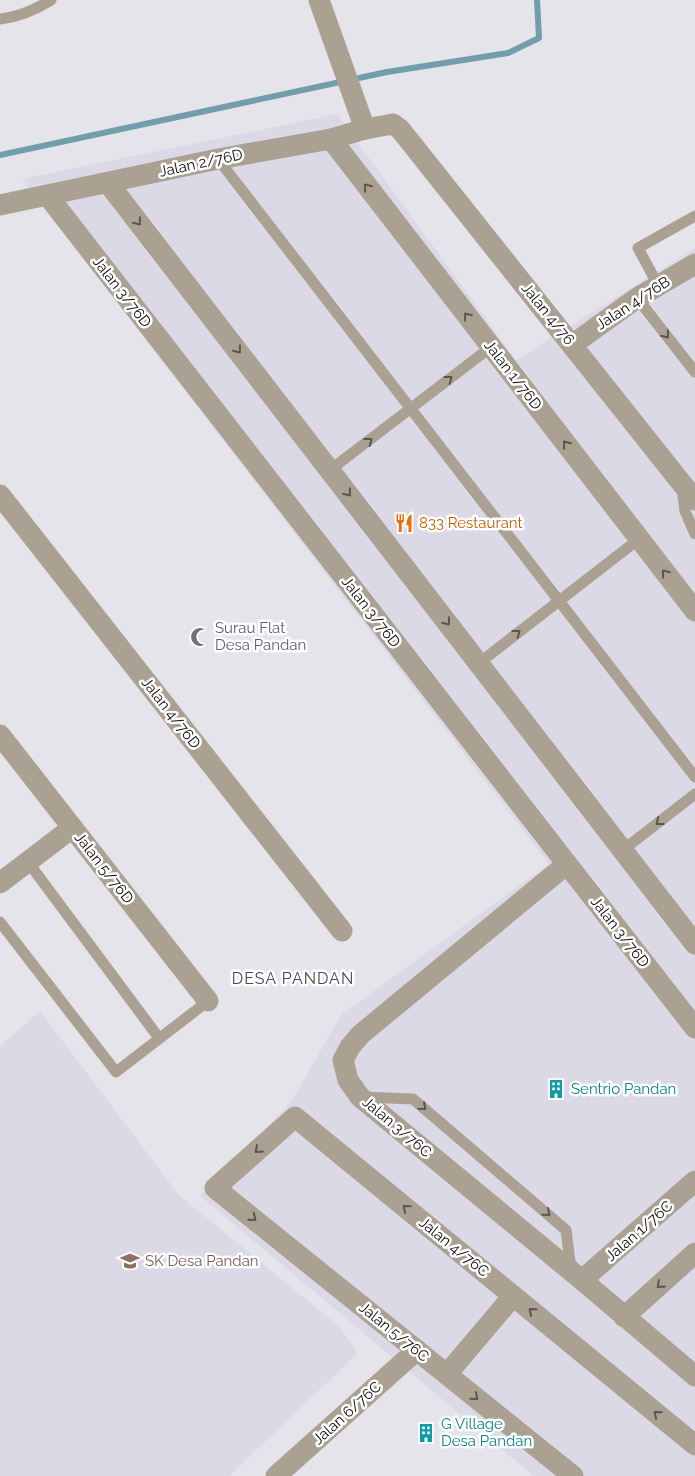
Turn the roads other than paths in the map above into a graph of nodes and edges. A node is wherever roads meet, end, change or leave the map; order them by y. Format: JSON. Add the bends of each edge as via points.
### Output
{"nodes":[{"id":1,"x":51,"y":0,"type":"edge"},
{"id":2,"x":319,"y":0,"type":"edge"},
{"id":3,"x":0,"y":20,"type":"edge"},
{"id":4,"x":365,"y":129,"type":"junction"},
{"id":5,"x":400,"y":129,"type":"joint"},
{"id":6,"x":330,"y":139,"type":"junction"},
{"id":7,"x":218,"y":159,"type":"junction"},
{"id":8,"x":108,"y":183,"type":"junction"},
{"id":9,"x":48,"y":196,"type":"junction"},
{"id":10,"x":0,"y":205,"type":"edge"},
{"id":11,"x":695,"y":216,"type":"edge"},
{"id":12,"x":695,"y":264,"type":"edge"},
{"id":13,"x":658,"y":285,"type":"junction"},
{"id":14,"x":637,"y":298,"type":"junction"},
{"id":15,"x":572,"y":345,"type":"junction"},
{"id":16,"x":491,"y":347,"type":"junction"},
{"id":17,"x":695,"y":372,"type":"edge"},
{"id":18,"x":410,"y":408,"type":"junction"},
{"id":19,"x":330,"y":470,"type":"junction"},
{"id":20,"x":682,"y":483,"type":"junction"},
{"id":21,"x":0,"y":495,"type":"edge"},
{"id":22,"x":695,"y":500,"type":"edge"},
{"id":23,"x":695,"y":534,"type":"edge"},
{"id":24,"x":639,"y":539,"type":"junction"},
{"id":25,"x":559,"y":601,"type":"junction"},
{"id":26,"x":695,"y":611,"type":"edge"},
{"id":27,"x":479,"y":663,"type":"junction"},
{"id":28,"x":0,"y":735,"type":"edge"},
{"id":29,"x":695,"y":777,"type":"edge"},
{"id":30,"x":695,"y":794,"type":"edge"},
{"id":31,"x":72,"y":828,"type":"junction"},
{"id":32,"x":623,"y":850,"type":"junction"},
{"id":33,"x":28,"y":862,"type":"junction"},
{"id":34,"x":567,"y":864,"type":"junction"},
{"id":35,"x":0,"y":883,"type":"edge"},
{"id":36,"x":0,"y":922,"type":"edge"},
{"id":37,"x":342,"y":931,"type":"dead end"},
{"id":38,"x":695,"y":944,"type":"edge"},
{"id":39,"x":208,"y":1001,"type":"joint"},
{"id":40,"x":695,"y":1028,"type":"edge"},
{"id":41,"x":159,"y":1038,"type":"junction"},
{"id":42,"x":360,"y":1097,"type":"junction"},
{"id":43,"x":695,"y":1181,"type":"edge"},
{"id":44,"x":215,"y":1188,"type":"joint"},
{"id":45,"x":695,"y":1253,"type":"edge"},
{"id":46,"x":577,"y":1276,"type":"junction"},
{"id":47,"x":513,"y":1296,"type":"junction"},
{"id":48,"x":624,"y":1317,"type":"junction"},
{"id":49,"x":417,"y":1350,"type":"junction"},
{"id":50,"x":447,"y":1374,"type":"junction"},
{"id":51,"x":695,"y":1376,"type":"edge"},
{"id":52,"x":695,"y":1445,"type":"edge"},
{"id":53,"x":276,"y":1476,"type":"edge"},
{"id":54,"x":573,"y":1476,"type":"edge"}],
"edges":[{"from":1,"to":3,"type":"lane","via":[[13,18]]},
{"from":2,"to":4,"type":"street"},
{"from":4,"to":5,"type":"street","name":"Jalan 2/76D","via":[[392,124]]},
{"from":4,"to":6,"type":"street","name":"Jalan 2/76D"},
{"from":5,"to":15,"type":"street","name":"Jalan 4/76"},
{"from":6,"to":7,"type":"street","name":"Jalan 2/76D"},
{"from":16,"to":6,"type":"street","name":"Jalan 1/76D","one_way":true},
{"from":7,"to":8,"type":"street","name":"Jalan 2/76D"},
{"from":7,"to":18,"type":"lane"},
{"from":8,"to":9,"type":"street","name":"Jalan 2/76D"},
{"from":8,"to":19,"type":"street","one_way":true},
{"from":9,"to":10,"type":"street","name":"Jalan 2/76D"},
{"from":9,"to":34,"type":"street","name":"Jalan 3/76D"},
{"from":11,"to":13,"type":"lane","via":[[638,248]]},
{"from":12,"to":13,"type":"street","name":"Jalan 4/76B"},
{"from":13,"to":14,"type":"street","name":"Jalan 4/76B"},
{"from":14,"to":15,"type":"street","name":"Jalan 4/76B"},
{"from":14,"to":17,"type":"lane","one_way":true},
{"from":15,"to":20,"type":"street","name":"Jalan 4/76"},
{"from":18,"to":16,"type":"lane","one_way":true},
{"from":24,"to":16,"type":"street","name":"Jalan 1/76D","one_way":true},
{"from":19,"to":18,"type":"lane","one_way":true},
{"from":18,"to":25,"type":"lane"},
{"from":19,"to":27,"type":"street","one_way":true},
{"from":20,"to":22,"type":"street","name":"Jalan 4/76"},
{"from":20,"to":23,"type":"lane","via":[[685,511]]},
{"from":21,"to":37,"type":"street","name":"Jalan 4/76D"},
{"from":24,"to":25,"type":"lane"},
{"from":26,"to":24,"type":"street","name":"Jalan 1/76D","one_way":true},
{"from":27,"to":25,"type":"lane","one_way":true},
{"from":25,"to":29,"type":"lane"},
{"from":27,"to":32,"type":"street"},
{"from":28,"to":31,"type":"street","name":"Jalan 5/76D"},
{"from":30,"to":32,"type":"lane","one_way":true},
{"from":31,"to":33,"type":"street"},
{"from":31,"to":39,"type":"street","name":"Jalan 5/76D"},
{"from":32,"to":38,"type":"street"},
{"from":33,"to":35,"type":"street"},
{"from":33,"to":41,"type":"lane"},
{"from":34,"to":40,"type":"street","name":"Jalan 3/76D"},
{"from":34,"to":42,"type":"street","name":"Jalan 3/76C","via":[[360,1035],[343,1060],[348,1080]]},
{"from":36,"to":41,"type":"lane","via":[[116,1072]]},
{"from":39,"to":41,"type":"lane"},
{"from":42,"to":46,"type":"street","name":"Jalan 3/76C"},
{"from":42,"to":46,"type":"lane","one_way":true,"via":[[414,1099],[566,1230]]},
{"from":43,"to":46,"type":"street","name":"Jalan 1/76C"},
{"from":47,"to":44,"type":"street","name":"Jalan 4/76C","one_way":true,"via":[[295,1117]]},
{"from":44,"to":49,"type":"street","name":"Jalan 5/76C","one_way":true},
{"from":45,"to":48,"type":"street","one_way":true},
{"from":46,"to":48,"type":"street","name":"Jalan 3/76C"},
{"from":47,"to":50,"type":"street"},
{"from":52,"to":47,"type":"street","name":"Jalan 4/76C","one_way":true},
{"from":48,"to":51,"type":"street","name":"Jalan 3/76C"},
{"from":49,"to":50,"type":"street","name":"Jalan 5/76C"},
{"from":49,"to":53,"type":"street","name":"Jalan 6/76C"},
{"from":50,"to":54,"type":"street","name":"Jalan 5/76C","one_way":true}]}
